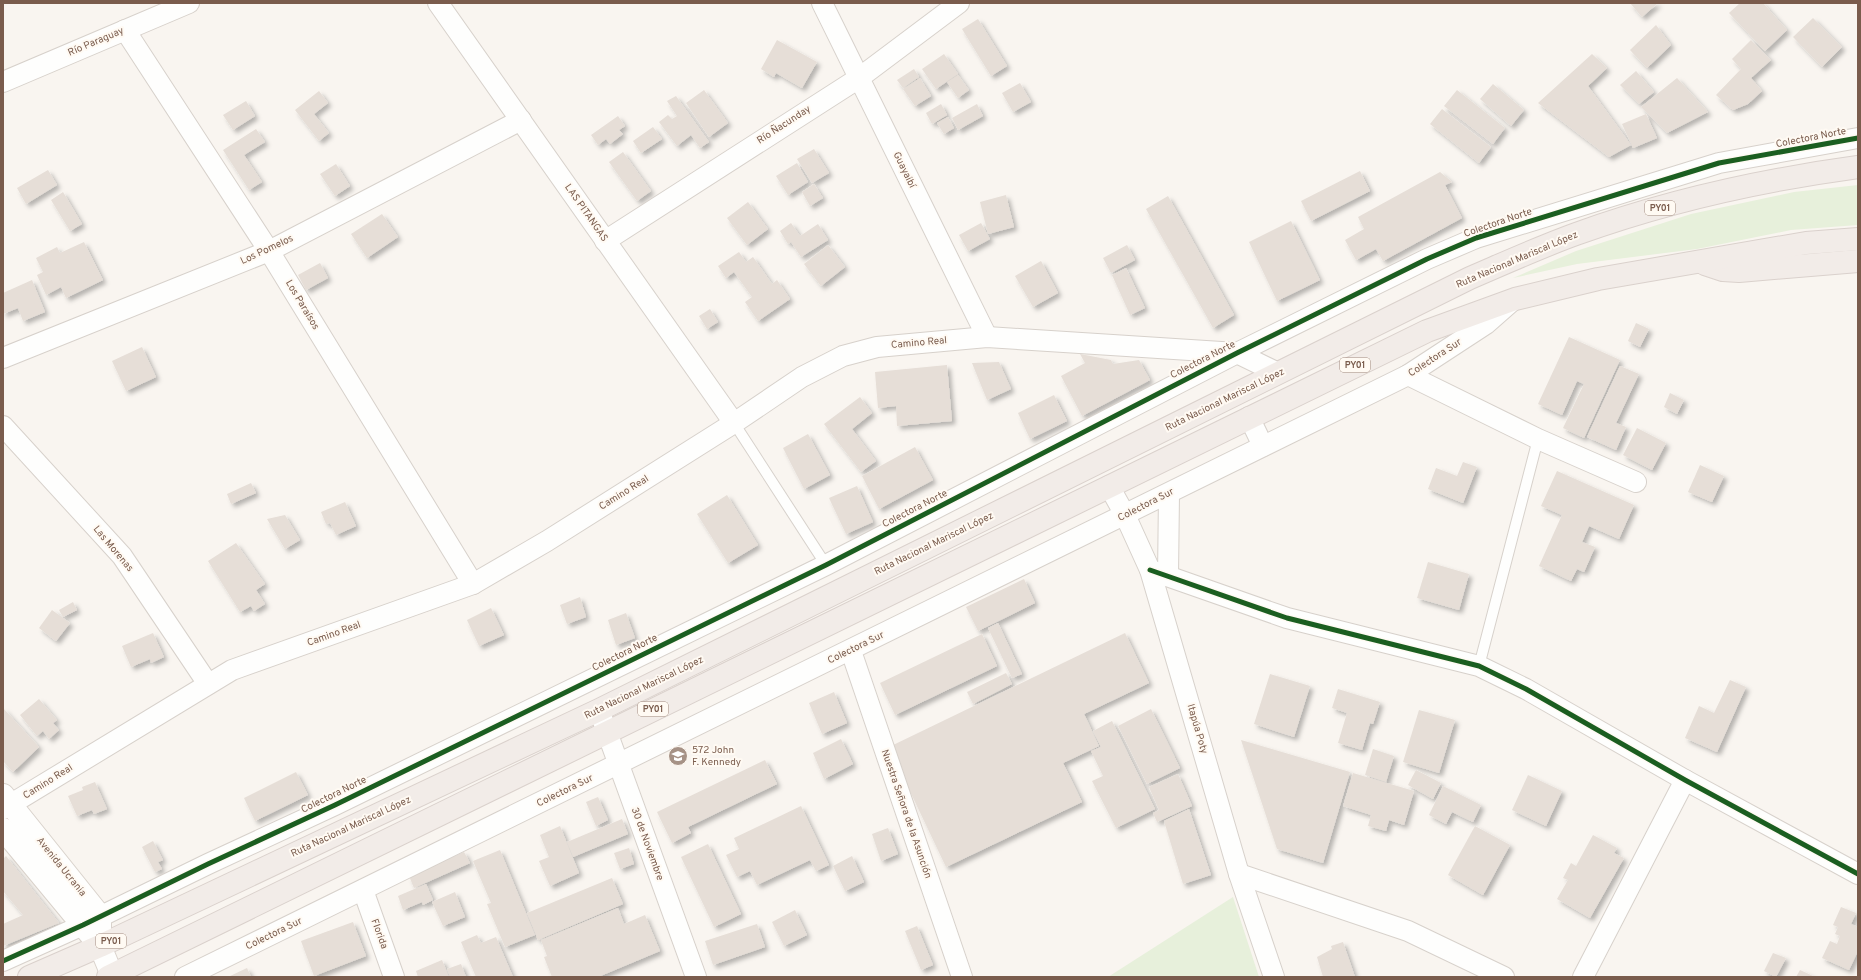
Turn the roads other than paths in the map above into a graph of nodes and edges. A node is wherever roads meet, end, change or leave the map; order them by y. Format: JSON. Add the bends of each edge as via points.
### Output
{"nodes":[{"id":1,"x":189,"y":3,"type":"edge"},
{"id":2,"x":438,"y":3,"type":"edge"},
{"id":3,"x":822,"y":3,"type":"edge"},
{"id":4,"x":959,"y":3,"type":"edge"},
{"id":5,"x":125,"y":30,"type":"junction"},
{"id":6,"x":858,"y":78,"type":"junction"},
{"id":7,"x":3,"y":82,"type":"edge"},
{"id":8,"x":521,"y":120,"type":"junction"},
{"id":9,"x":1858,"y":138,"type":"edge"},
{"id":10,"x":1858,"y":167,"type":"edge"},
{"id":11,"x":1858,"y":239,"type":"edge"},
{"id":12,"x":605,"y":241,"type":"junction"},
{"id":13,"x":269,"y":251,"type":"junction"},
{"id":14,"x":1694,"y":261,"type":"junction"},
{"id":15,"x":1858,"y":261,"type":"edge"},
{"id":16,"x":1515,"y":298,"type":"junction"},
{"id":17,"x":987,"y":337,"type":"junction"},
{"id":18,"x":1237,"y":353,"type":"junction"},
{"id":19,"x":3,"y":358,"type":"edge"},
{"id":20,"x":1278,"y":374,"type":"junction"},
{"id":21,"x":1408,"y":376,"type":"junction"},
{"id":22,"x":1249,"y":417,"type":"junction"},
{"id":23,"x":734,"y":423,"type":"junction"},
{"id":24,"x":3,"y":426,"type":"edge"},
{"id":25,"x":1538,"y":439,"type":"junction"},
{"id":26,"x":1263,"y":446,"type":"junction"},
{"id":27,"x":1636,"y":482,"type":"dead end"},
{"id":28,"x":1109,"y":486,"type":"junction"},
{"id":29,"x":1169,"y":494,"type":"junction"},
{"id":30,"x":1125,"y":515,"type":"junction"},
{"id":31,"x":826,"y":565,"type":"junction"},
{"id":32,"x":1159,"y":573,"type":"junction"},
{"id":33,"x":473,"y":584,"type":"junction"},
{"id":34,"x":850,"y":651,"type":"junction"},
{"id":35,"x":1479,"y":666,"type":"junction"},
{"id":36,"x":208,"y":684,"type":"junction"},
{"id":37,"x":598,"y":710,"type":"junction"},
{"id":38,"x":606,"y":732,"type":"junction"},
{"id":39,"x":618,"y":765,"type":"junction"},
{"id":40,"x":1685,"y":780,"type":"junction"},
{"id":41,"x":6,"y":803,"type":"edge"},
{"id":42,"x":3,"y":829,"type":"edge"},
{"id":43,"x":1239,"y":874,"type":"junction"},
{"id":44,"x":1858,"y":874,"type":"edge"},
{"id":45,"x":363,"y":890,"type":"junction"},
{"id":46,"x":92,"y":920,"type":"junction"},
{"id":47,"x":100,"y":946,"type":"junction"},
{"id":48,"x":3,"y":961,"type":"edge"},
{"id":49,"x":110,"y":976,"type":"edge"},
{"id":50,"x":29,"y":977,"type":"edge"},
{"id":51,"x":185,"y":977,"type":"edge"},
{"id":52,"x":394,"y":977,"type":"edge"},
{"id":53,"x":696,"y":977,"type":"edge"},
{"id":54,"x":962,"y":977,"type":"edge"},
{"id":55,"x":1274,"y":977,"type":"edge"},
{"id":56,"x":1504,"y":977,"type":"edge"},
{"id":57,"x":1583,"y":977,"type":"edge"}],
"edges":[{"from":1,"to":5,"type":"street","name":"Río Paraguay"},
{"from":2,"to":8,"type":"street","name":"LAS PITANGAS"},
{"from":3,"to":6,"type":"street","name":"Guayaibí"},
{"from":4,"to":6,"type":"street","name":"Río Ñacunday"},
{"from":5,"to":7,"type":"street","name":"Río Paraguay"},
{"from":5,"to":13,"type":"street","name":"Los Paraísos"},
{"from":6,"to":12,"type":"street","name":"Río Ñacunday"},
{"from":6,"to":17,"type":"street","name":"Guayaibí"},
{"from":8,"to":12,"type":"street","name":"LAS PITANGAS"},
{"from":8,"to":13,"type":"street","name":"Los Pomelos"},
{"from":9,"to":18,"type":"street","name":"Colectora Norte","via":[[1719,163],[1476,238],[1427,259]]},
{"from":10,"to":20,"type":"highway","name":"Ruta Nacional Mariscal López","number":"PY01","via":[[1805,174],[1683,201],[1576,234],[1470,278]]},
{"from":11,"to":14,"type":"highway","number":"PY01"},
{"from":12,"to":23,"type":"street","name":"LAS PITANGAS"},
{"from":13,"to":19,"type":"street","name":"Los Pomelos"},
{"from":13,"to":33,"type":"street","name":"Los Paraísos"},
{"from":14,"to":15,"type":"highway","via":[[1723,270],[1739,271]]},
{"from":14,"to":16,"type":"highway","number":"PY01"},
{"from":16,"to":21,"type":"street","name":"Colectora Sur","via":[[1486,324]]},
{"from":16,"to":22,"type":"highway","number":"PY01","via":[[1427,331]]},
{"from":17,"to":18,"type":"street","name":"Camino Real"},
{"from":17,"to":23,"type":"street","name":"Camino Real","via":[[877,347],[843,356],[802,377]]},
{"from":18,"to":20,"type":"street","name":"Camino Real"},
{"from":18,"to":31,"type":"street","name":"Colectora Norte"},
{"from":20,"to":37,"type":"highway","name":"Ruta Nacional Mariscal López","number":"PY01"},
{"from":21,"to":25,"type":"street"},
{"from":21,"to":26,"type":"street","name":"Colectora Sur"},
{"from":22,"to":26,"type":"street"},
{"from":22,"to":28,"type":"highway","number":"PY01"},
{"from":23,"to":31,"type":"lane"},
{"from":23,"to":33,"type":"street","name":"Camino Real","via":[[547,541]]},
{"from":24,"to":36,"type":"street","name":"Las Morenas","via":[[122,556]]},
{"from":25,"to":27,"type":"street"},
{"from":25,"to":35,"type":"lane"},
{"from":26,"to":29,"type":"street","name":"Colectora Sur"},
{"from":28,"to":30,"type":"street","name":"Itapúa Poty"},
{"from":28,"to":38,"type":"highway","number":"PY01"},
{"from":29,"to":30,"type":"street","name":"Colectora Sur"},
{"from":29,"to":32,"type":"street"},
{"from":30,"to":32,"type":"street","name":"Itapúa Poty"},
{"from":30,"to":34,"type":"street","name":"Colectora Sur"},
{"from":31,"to":46,"type":"street","name":"Colectora Norte","via":[[335,805]]},
{"from":32,"to":35,"type":"street","via":[[1287,618]]},
{"from":32,"to":43,"type":"street","name":"Itapúa Poty"},
{"from":33,"to":36,"type":"street","name":"Camino Real","via":[[232,670]]},
{"from":34,"to":39,"type":"street","name":"Colectora Sur"},
{"from":34,"to":54,"type":"street","name":"Nuestra Señora de la Asunción"},
{"from":35,"to":40,"type":"street","via":[[1526,689]]},
{"from":36,"to":41,"type":"street","name":"Camino Real"},
{"from":37,"to":38,"type":"street","name":"30 de Noviembre"},
{"from":37,"to":47,"type":"highway","name":"Ruta Nacional Mariscal López","number":"PY01"},
{"from":38,"to":39,"type":"street","name":"30 de Noviembre"},
{"from":38,"to":49,"type":"highway","number":"PY01"},
{"from":39,"to":45,"type":"street","name":"Colectora Sur"},
{"from":39,"to":53,"type":"street","name":"30 de Noviembre"},
{"from":40,"to":44,"type":"street"},
{"from":40,"to":57,"type":"street"},
{"from":41,"to":46,"type":"main road","name":"Avenida Ucrania"},
{"from":42,"to":46,"type":"main road","name":"Avenida Ucrania"},
{"from":43,"to":55,"type":"street","name":"Itapúa Poty"},
{"from":43,"to":56,"type":"street","via":[[1408,931]]},
{"from":45,"to":51,"type":"street","name":"Colectora Sur"},
{"from":45,"to":52,"type":"street","name":"Florida"},
{"from":46,"to":47,"type":"main road"},
{"from":46,"to":48,"type":"street","name":"Colectora Norte"},
{"from":47,"to":49,"type":"main road"},
{"from":47,"to":50,"type":"highway","name":"Ruta Nacional Mariscal López","number":"PY01"}]}
